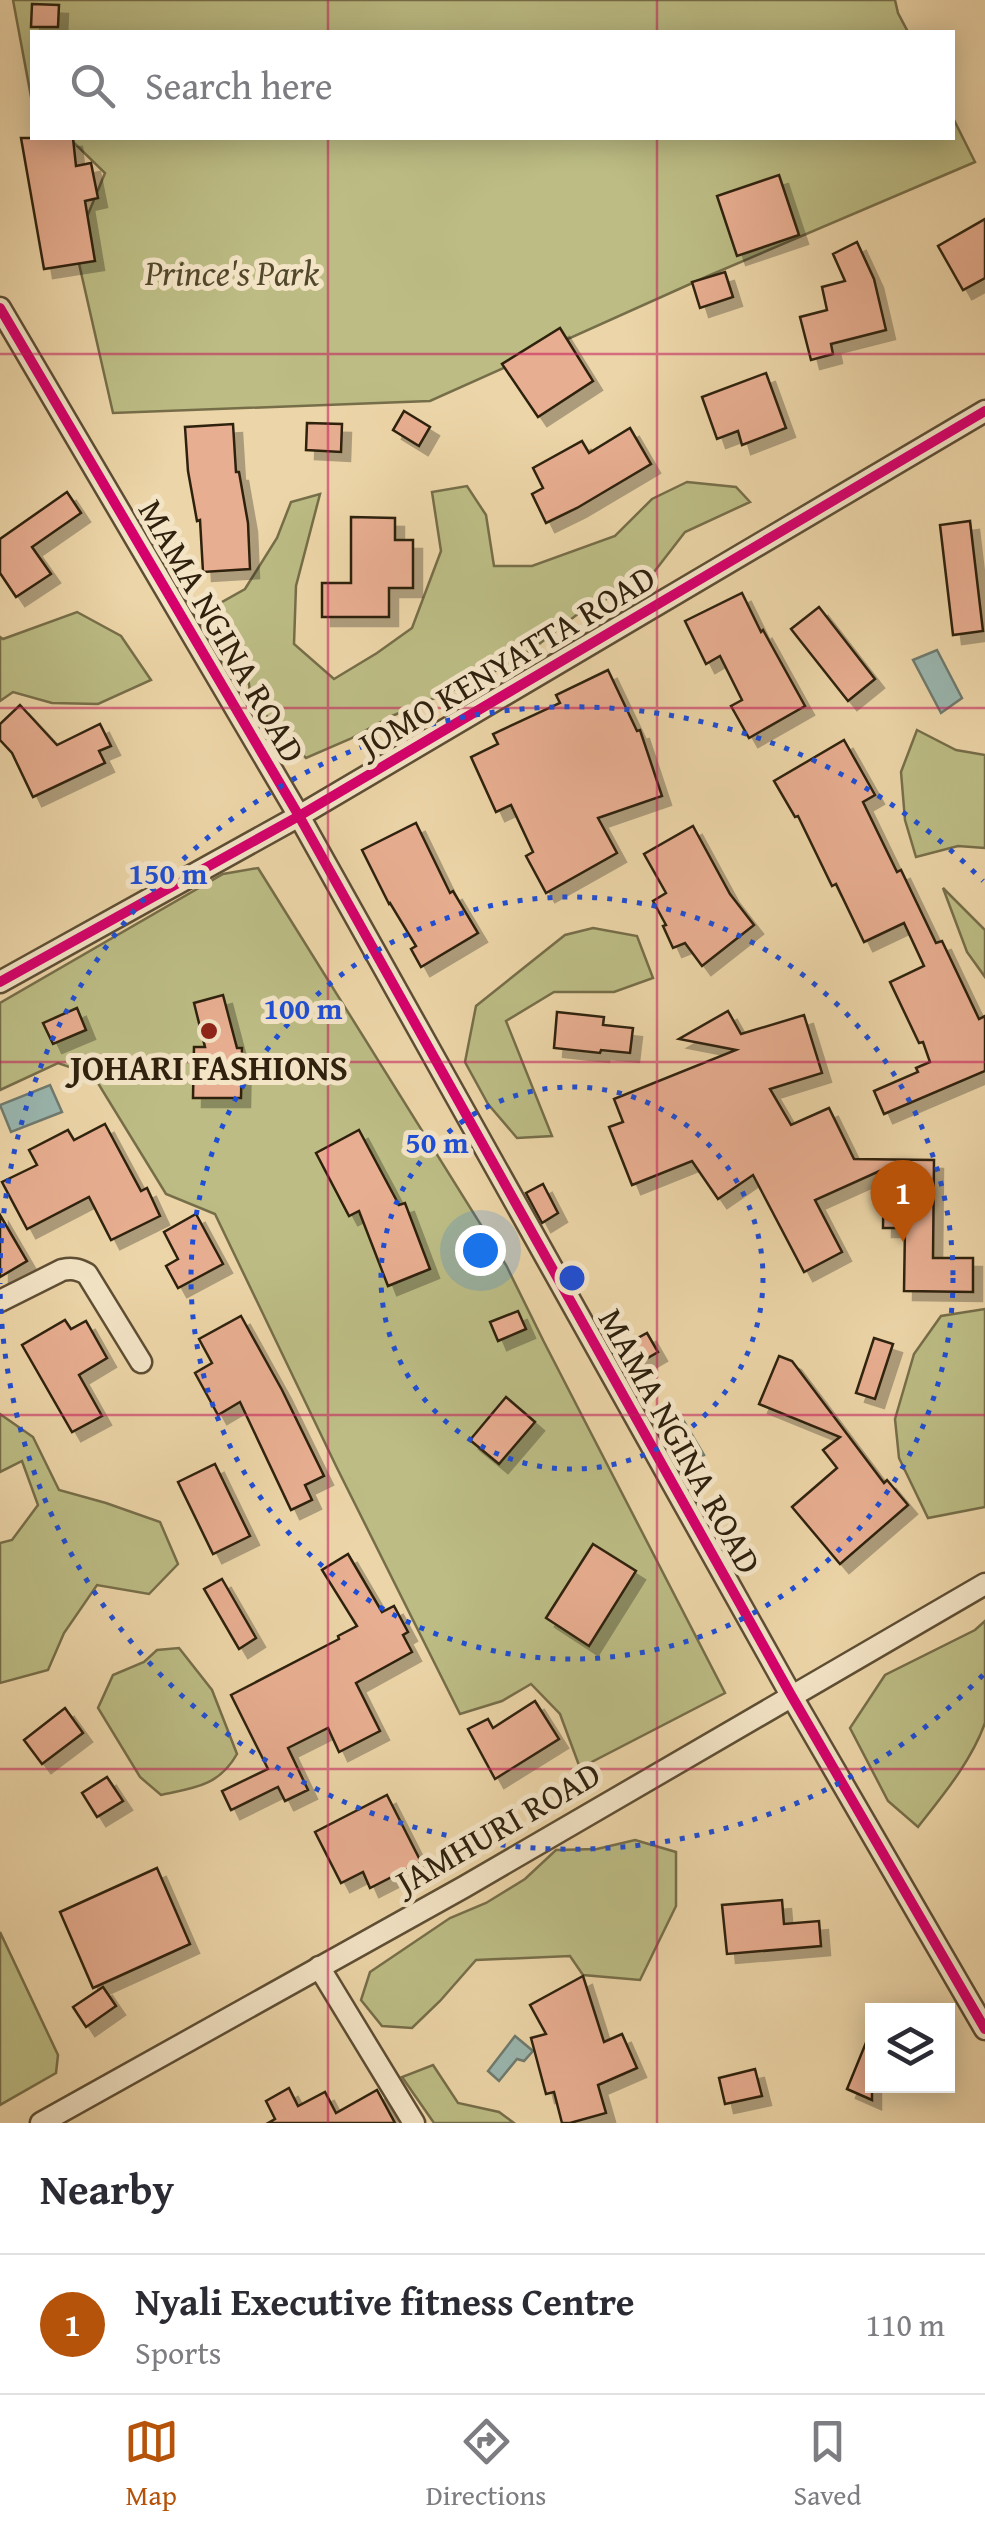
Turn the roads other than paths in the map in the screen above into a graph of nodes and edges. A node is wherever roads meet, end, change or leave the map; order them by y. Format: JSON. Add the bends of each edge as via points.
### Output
{"nodes":[{"id":1,"x":0,"y":308,"type":"edge"},
{"id":2,"x":985,"y":410,"type":"edge"},
{"id":3,"x":298,"y":816,"type":"junction"},
{"id":4,"x":0,"y":982,"type":"edge"},
{"id":5,"x":0,"y":1302,"type":"edge"},
{"id":6,"x":141,"y":1362,"type":"dead end"},
{"id":7,"x":985,"y":1584,"type":"edge"},
{"id":8,"x":791,"y":1695,"type":"junction"},
{"id":9,"x":319,"y":1967,"type":"junction"},
{"id":10,"x":985,"y":2028,"type":"edge"},
{"id":11,"x":41,"y":2123,"type":"edge"},
{"id":12,"x":414,"y":2123,"type":"edge"}],
"edges":[{"from":1,"to":3,"type":"street","name":"MAMA NGINA ROAD"},
{"from":2,"to":3,"type":"street","name":"JOMO KENYATTA ROAD"},
{"from":3,"to":4,"type":"street","name":"JOMO KENYATTA ROAD"},
{"from":3,"to":8,"type":"street","name":"MAMA NGINA ROAD"},
{"from":5,"to":6,"type":"street","via":[[62,1270],[79,1270]]},
{"from":7,"to":8,"type":"street","name":"JAMHURI ROAD"},
{"from":8,"to":9,"type":"street","name":"JAMHURI ROAD"},
{"from":8,"to":10,"type":"street","name":"MAMA NGINA ROAD"},
{"from":9,"to":11,"type":"street","name":"JAMHURI ROAD"},
{"from":9,"to":12,"type":"street"}]}
